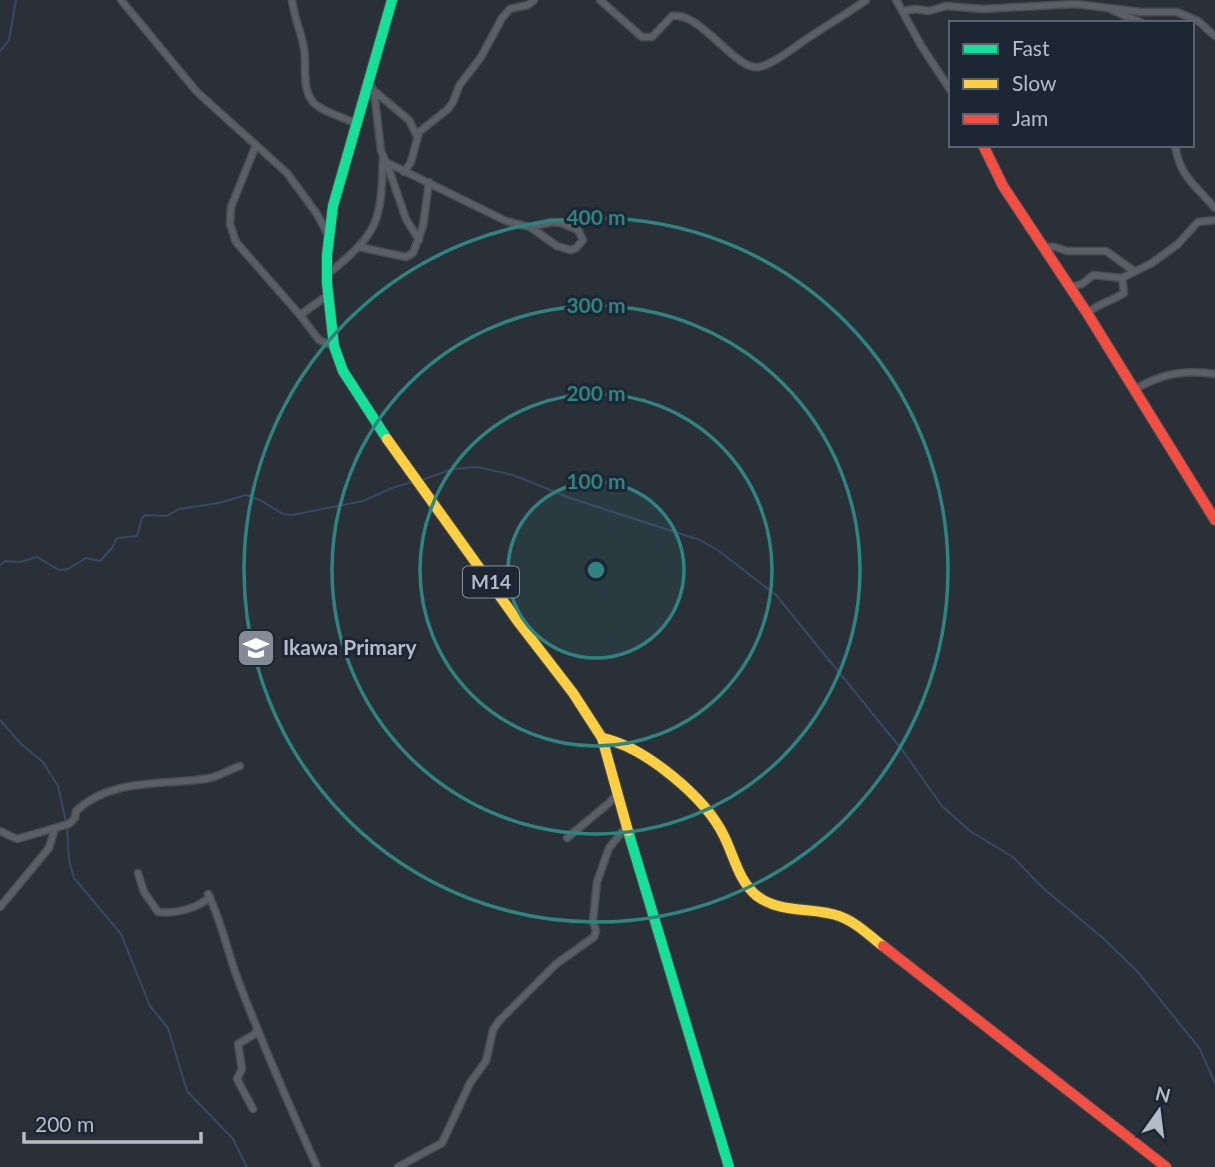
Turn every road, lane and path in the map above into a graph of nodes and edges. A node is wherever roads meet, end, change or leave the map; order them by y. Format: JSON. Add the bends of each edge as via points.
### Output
{"nodes":[{"id":1,"x":121,"y":0,"type":"edge"},
{"id":2,"x":292,"y":0,"type":"edge"},
{"id":3,"x":392,"y":0,"type":"edge"},
{"id":4,"x":534,"y":0,"type":"edge"},
{"id":5,"x":600,"y":0,"type":"edge"},
{"id":6,"x":866,"y":0,"type":"edge"},
{"id":7,"x":896,"y":0,"type":"edge"},
{"id":8,"x":1065,"y":2,"type":"edge"},
{"id":9,"x":1107,"y":8,"type":"junction"},
{"id":10,"x":902,"y":11,"type":"junction"},
{"id":11,"x":1153,"y":12,"type":"junction"},
{"id":12,"x":1137,"y":21,"type":"edge"},
{"id":13,"x":1152,"y":21,"type":"dead end"},
{"id":14,"x":1215,"y":36,"type":"edge"},
{"id":15,"x":371,"y":85,"type":"junction"},
{"id":16,"x":949,"y":89,"type":"edge"},
{"id":17,"x":358,"y":124,"type":"junction"},
{"id":18,"x":417,"y":136,"type":"junction"},
{"id":19,"x":256,"y":145,"type":"junction"},
{"id":20,"x":985,"y":147,"type":"edge"},
{"id":21,"x":1175,"y":147,"type":"edge"},
{"id":22,"x":384,"y":159,"type":"junction"},
{"id":23,"x":404,"y":172,"type":"junction"},
{"id":24,"x":429,"y":182,"type":"junction"},
{"id":25,"x":1215,"y":208,"type":"edge"},
{"id":26,"x":1215,"y":220,"type":"edge"},
{"id":27,"x":530,"y":227,"type":"junction"},
{"id":28,"x":329,"y":237,"type":"junction"},
{"id":29,"x":419,"y":241,"type":"junction"},
{"id":30,"x":359,"y":247,"type":"junction"},
{"id":31,"x":1044,"y":247,"type":"junction"},
{"id":32,"x":1134,"y":271,"type":"junction"},
{"id":33,"x":327,"y":275,"type":"junction"},
{"id":34,"x":1122,"y":278,"type":"junction"},
{"id":35,"x":1070,"y":287,"type":"junction"},
{"id":36,"x":328,"y":295,"type":"junction"},
{"id":37,"x":1087,"y":313,"type":"junction"},
{"id":38,"x":300,"y":315,"type":"junction"},
{"id":39,"x":334,"y":346,"type":"junction"},
{"id":40,"x":1215,"y":374,"type":"edge"},
{"id":41,"x":1135,"y":388,"type":"junction"},
{"id":42,"x":1214,"y":516,"type":"edge"},
{"id":43,"x":602,"y":738,"type":"junction"},
{"id":44,"x":240,"y":766,"type":"dead end"},
{"id":45,"x":618,"y":793,"type":"junction"},
{"id":46,"x":627,"y":825,"type":"junction"},
{"id":47,"x":55,"y":828,"type":"junction"},
{"id":48,"x":0,"y":831,"type":"edge"},
{"id":49,"x":567,"y":838,"type":"dead end"},
{"id":50,"x":138,"y":873,"type":"dead end"},
{"id":51,"x":0,"y":908,"type":"edge"},
{"id":52,"x":257,"y":1029,"type":"junction"},
{"id":53,"x":253,"y":1109,"type":"dead end"},
{"id":54,"x":317,"y":1167,"type":"edge"},
{"id":55,"x":397,"y":1167,"type":"edge"},
{"id":56,"x":729,"y":1167,"type":"edge"},
{"id":57,"x":1166,"y":1167,"type":"edge"}],
"edges":[{"from":1,"to":19,"type":"street","via":[[197,92]]},
{"from":2,"to":17,"type":"street","via":[[311,98]]},
{"from":3,"to":15,"type":"main road","number":"M14"},
{"from":4,"to":18,"type":"street","via":[[506,12],[453,102]]},
{"from":5,"to":6,"type":"street","via":[[642,37],[652,37],[672,16],[688,18],[755,67]]},
{"from":7,"to":10,"type":"street"},
{"from":8,"to":9,"type":"street"},
{"from":8,"to":10,"type":"street"},
{"from":9,"to":11,"type":"street"},
{"from":9,"to":12,"type":"street"},
{"from":10,"to":16,"type":"street"},
{"from":11,"to":13,"type":"street"},
{"from":11,"to":14,"type":"street","via":[[1191,17]]},
{"from":15,"to":17,"type":"main road","number":"M14"},
{"from":15,"to":18,"type":"street","via":[[409,120]]},
{"from":15,"to":22,"type":"street"},
{"from":17,"to":28,"type":"main road","number":"M14","via":[[333,206]]},
{"from":18,"to":23,"type":"street"},
{"from":19,"to":28,"type":"street","via":[[287,173]]},
{"from":19,"to":38,"type":"street","via":[[231,206],[232,232],[245,254]]},
{"from":20,"to":31,"type":"main road","via":[[1003,186]]},
{"from":21,"to":25,"type":"street","via":[[1184,175]]},
{"from":22,"to":23,"type":"street"},
{"from":22,"to":29,"type":"street"},
{"from":22,"to":30,"type":"street","via":[[379,217]]},
{"from":23,"to":24,"type":"street"},
{"from":24,"to":27,"type":"street","via":[[485,212]]},
{"from":24,"to":29,"type":"street"},
{"from":26,"to":32,"type":"street","via":[[1198,222],[1170,250]]},
{"from":27,"to":27,"type":"street","via":[[564,249],[576,248],[583,240],[578,230],[561,223]]},
{"from":28,"to":33,"type":"main road","number":"M14"},
{"from":29,"to":30,"type":"street","via":[[406,257]]},
{"from":30,"to":33,"type":"street"},
{"from":31,"to":32,"type":"street","via":[[1106,251]]},
{"from":31,"to":35,"type":"main road"},
{"from":32,"to":34,"type":"street"},
{"from":33,"to":36,"type":"main road","number":"M14"},
{"from":34,"to":35,"type":"street","via":[[1093,275]]},
{"from":34,"to":37,"type":"street","via":[[1124,293]]},
{"from":35,"to":37,"type":"main road"},
{"from":36,"to":38,"type":"street"},
{"from":36,"to":39,"type":"main road","number":"M14"},
{"from":37,"to":41,"type":"main road"},
{"from":38,"to":39,"type":"street","via":[[321,342]]},
{"from":39,"to":43,"type":"main road","number":"M14","via":[[343,371],[372,417]]},
{"from":40,"to":41,"type":"street","via":[[1168,374]]},
{"from":41,"to":42,"type":"main road"},
{"from":43,"to":45,"type":"main road","number":"M14"},
{"from":43,"to":57,"type":"main road","via":[[637,751],[703,807],[760,898],[771,906],[836,915],[852,922]]},
{"from":44,"to":47,"type":"street","via":[[212,778],[120,788],[83,804],[71,823]]},
{"from":45,"to":46,"type":"main road","number":"M14"},
{"from":45,"to":49,"type":"street"},
{"from":46,"to":55,"type":"street","via":[[609,848],[597,882],[594,937],[556,964],[499,1021],[486,1061],[470,1083],[442,1143]]},
{"from":46,"to":56,"type":"main road","number":"M14"},
{"from":47,"to":48,"type":"street","via":[[17,839]]},
{"from":47,"to":51,"type":"street","via":[[49,848]]},
{"from":50,"to":52,"type":"street","via":[[158,912],[182,911],[209,896]]},
{"from":52,"to":53,"type":"street","via":[[237,1044],[242,1069],[237,1079]]},
{"from":52,"to":54,"type":"street"}]}
